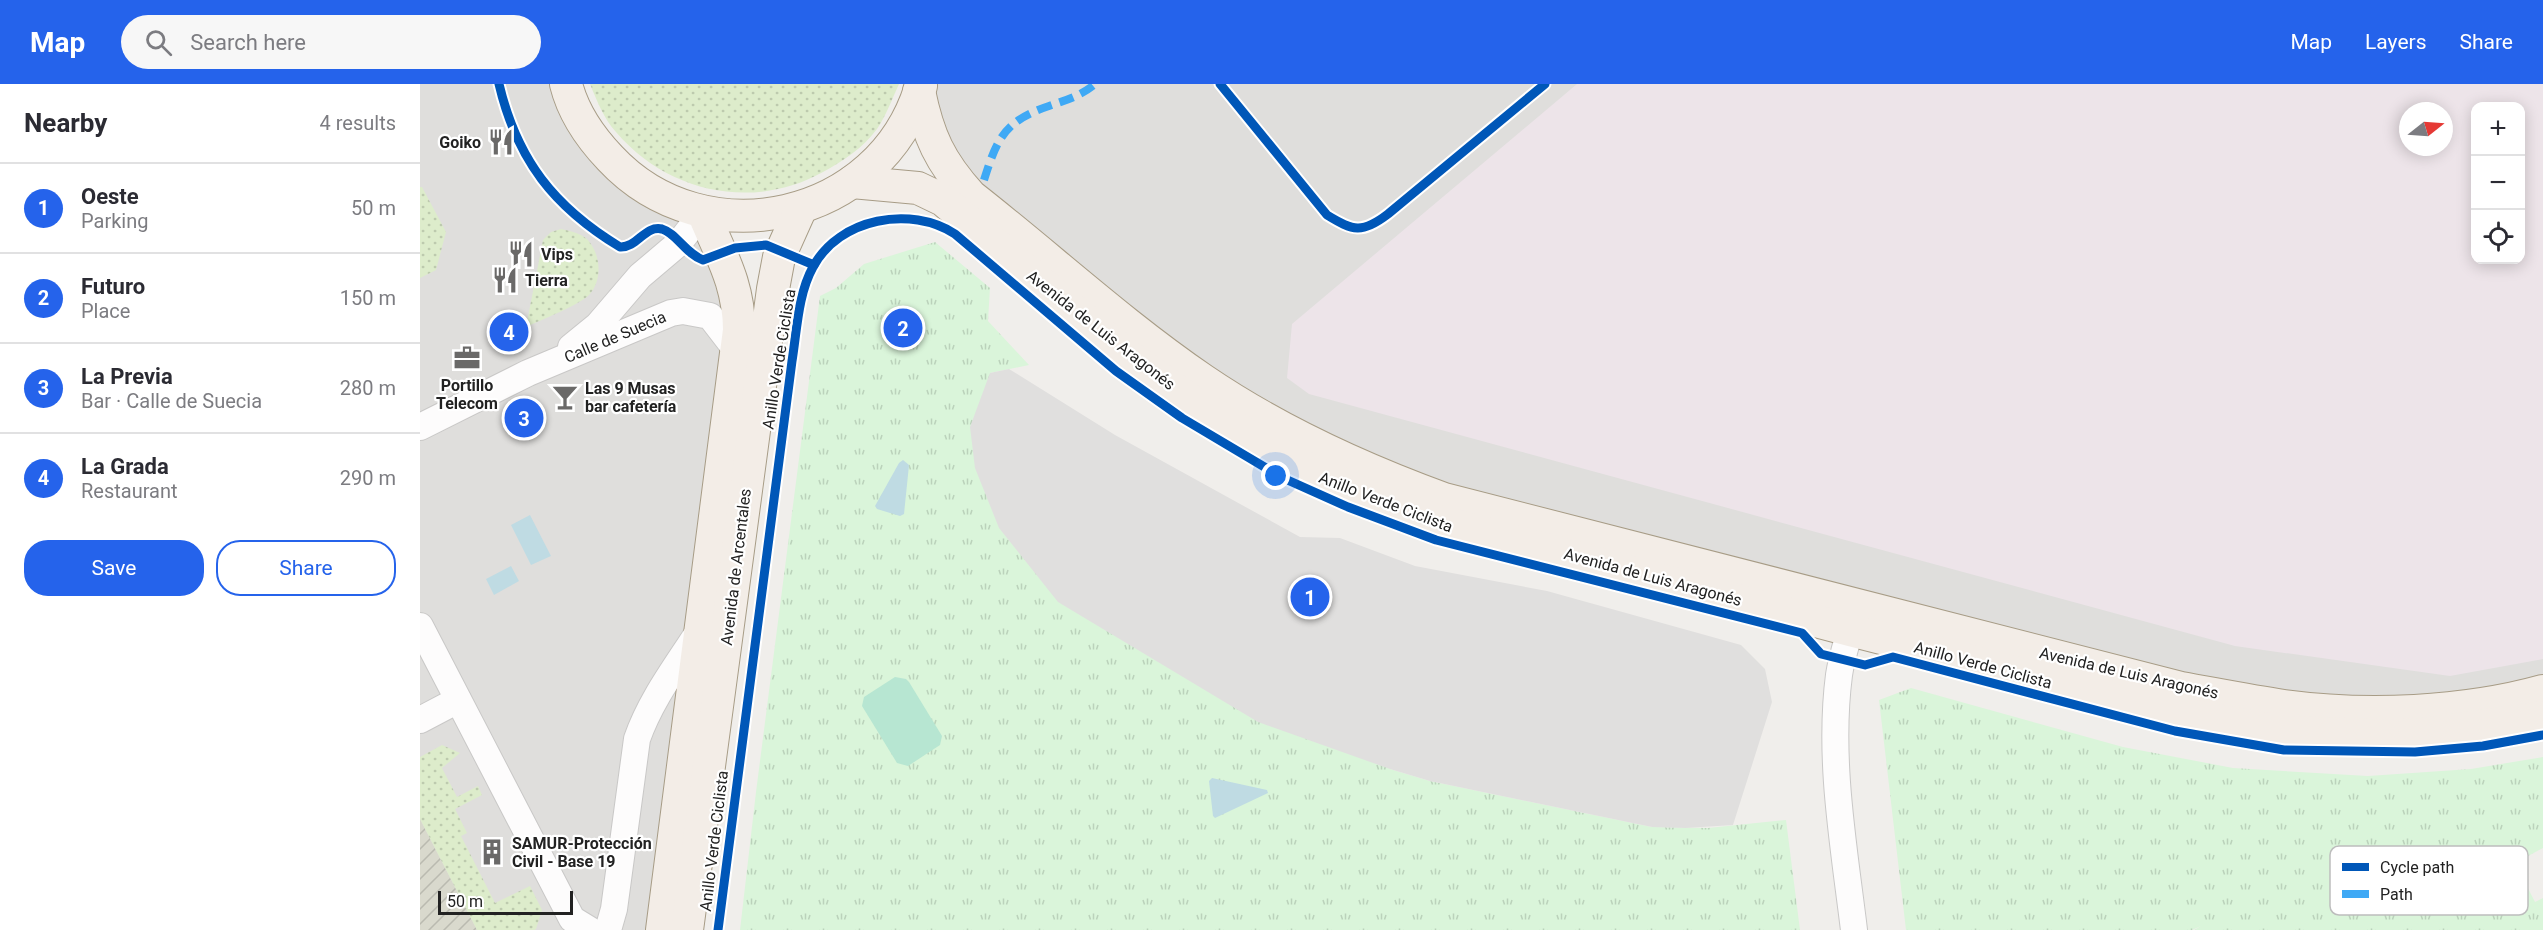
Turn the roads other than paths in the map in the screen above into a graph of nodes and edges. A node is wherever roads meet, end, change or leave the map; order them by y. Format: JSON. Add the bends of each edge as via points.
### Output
{"nodes":[{"id":1,"x":566,"y":84,"type":"edge"},
{"id":2,"x":920,"y":87,"type":"edge"},
{"id":3,"x":852,"y":182,"type":"junction"},
{"id":4,"x":801,"y":208,"type":"junction"},
{"id":5,"x":703,"y":212,"type":"junction"},
{"id":6,"x":737,"y":351,"type":"junction"},
{"id":7,"x":547,"y":366,"type":"junction"},
{"id":8,"x":420,"y":427,"type":"edge"},
{"id":9,"x":1854,"y":617,"type":"junction"},
{"id":10,"x":420,"y":626,"type":"edge"},
{"id":11,"x":701,"y":628,"type":"junction"},
{"id":12,"x":2543,"y":692,"type":"edge"},
{"id":13,"x":458,"y":700,"type":"junction"},
{"id":14,"x":2543,"y":717,"type":"edge"},
{"id":15,"x":420,"y":720,"type":"edge"},
{"id":16,"x":611,"y":920,"type":"edge"},
{"id":17,"x":575,"y":926,"type":"edge"},
{"id":18,"x":662,"y":930,"type":"edge"},
{"id":19,"x":687,"y":930,"type":"edge"},
{"id":20,"x":1854,"y":930,"type":"edge"}],
"edges":[{"from":1,"to":5,"type":"main road","via":[[594,141],[622,171],[675,204]]},
{"from":2,"to":3,"type":"main road","via":[[910,112],[885,151]]},
{"from":2,"to":9,"type":"main road","name":"Avenida de Luis Aragonés","via":[[925,120],[939,154],[950,174],[971,196],[1143,337],[1221,392],[1302,439],[1379,475],[1444,499]]},
{"from":3,"to":4,"type":"main road"},
{"from":3,"to":9,"type":"main road","name":"Avenida de Luis Aragonés","via":[[918,188],[943,200],[1129,356],[1192,401],[1290,460],[1372,497],[1440,521]]},
{"from":4,"to":5,"type":"main road","via":[[752,217]]},
{"from":4,"to":19,"type":"main road","name":"Avenida de Arcentales","via":[[778,257]]},
{"from":5,"to":6,"type":"main road","name":"Avenida de Arcentales","via":[[736,293]]},
{"from":5,"to":7,"type":"street","name":"Calle de Suecia","via":[[679,243],[640,276],[598,326]]},
{"from":6,"to":7,"type":"street","name":"Calle de Suecia","via":[[710,316],[683,311]]},
{"from":6,"to":11,"type":"main road","name":"Avenida de Arcentales"},
{"from":7,"to":8,"type":"street","name":"Calle de Suecia"},
{"from":9,"to":12,"type":"main road","name":"Avenida de Luis Aragonés","via":[[2181,688],[2285,706],[2410,710]]},
{"from":9,"to":14,"type":"main road","name":"Avenida de Luis Aragonés","via":[[2177,713],[2285,732],[2413,735]]},
{"from":9,"to":20,"type":"street","via":[[1839,676],[1835,733]]},
{"from":10,"to":13,"type":"street"},
{"from":11,"to":16,"type":"street","via":[[655,696],[637,739]]},
{"from":11,"to":18,"type":"main road","name":"Avenida de Arcentales"},
{"from":13,"to":15,"type":"street"},
{"from":13,"to":17,"type":"street"},
{"from":16,"to":17,"type":"street"}]}
